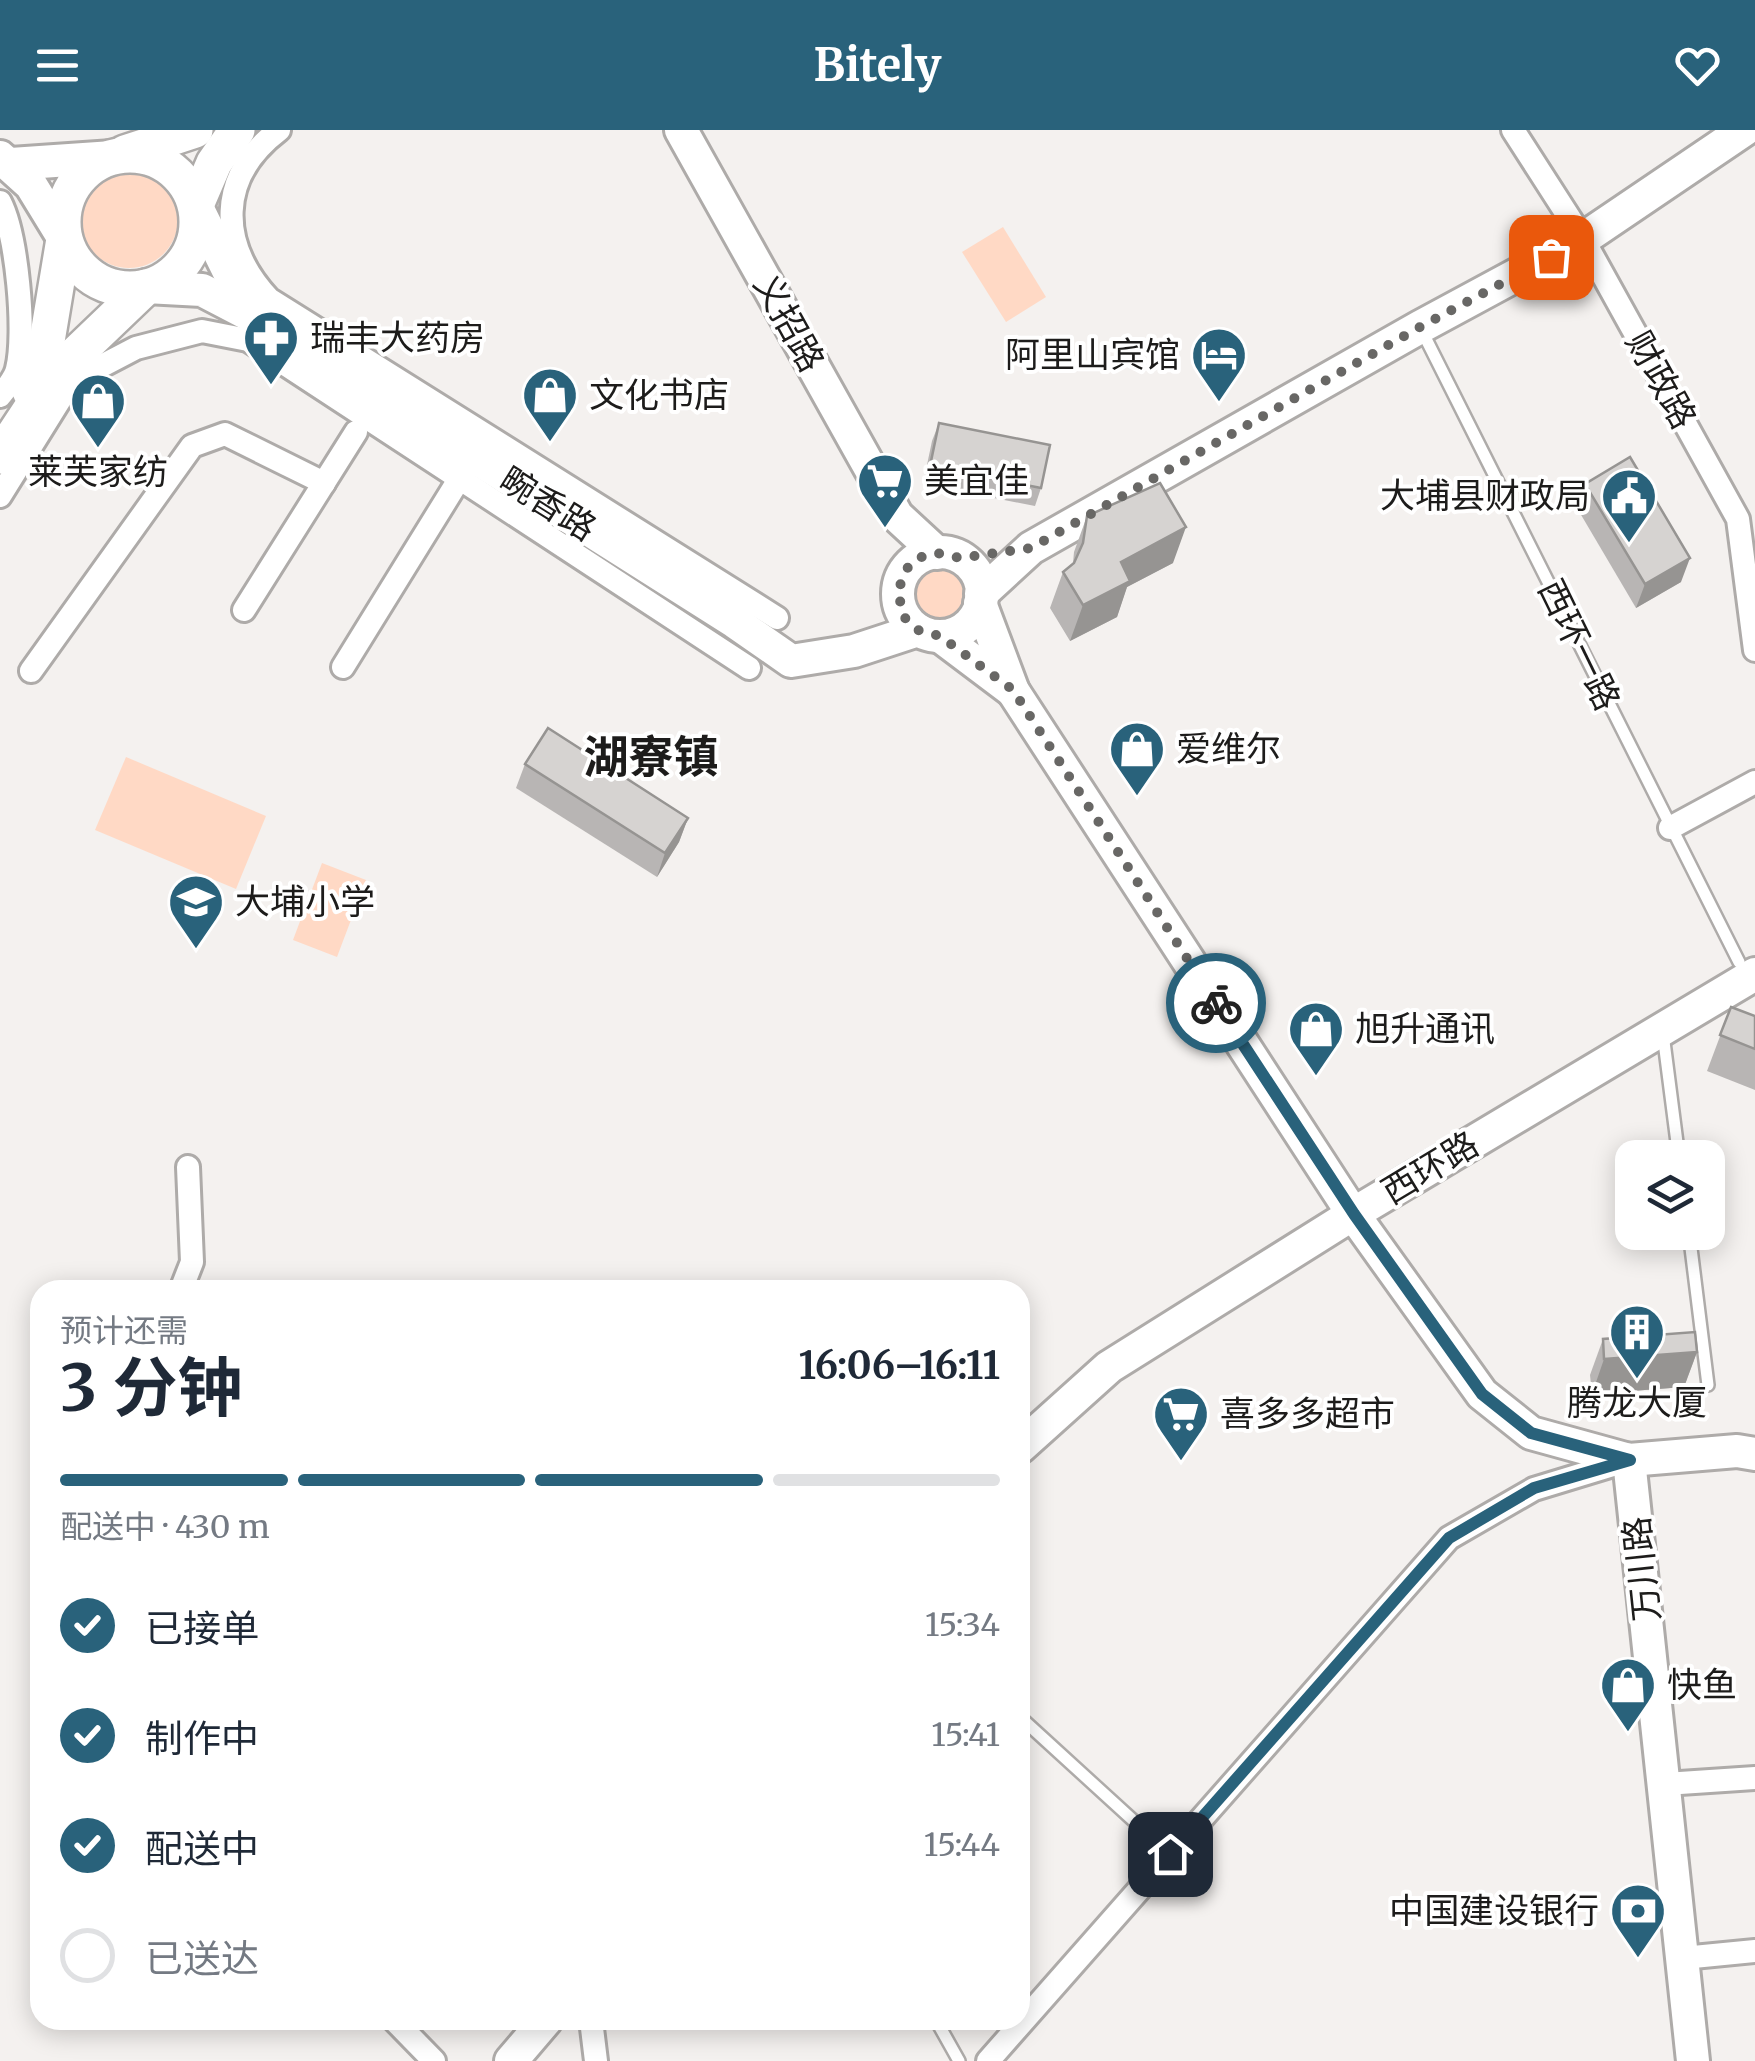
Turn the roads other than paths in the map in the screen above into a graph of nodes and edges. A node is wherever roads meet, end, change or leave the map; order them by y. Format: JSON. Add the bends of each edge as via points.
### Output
{"nodes":[{"id":1,"x":196,"y":130,"type":"edge"},
{"id":2,"x":238,"y":130,"type":"edge"},
{"id":3,"x":279,"y":130,"type":"edge"},
{"id":4,"x":681,"y":130,"type":"edge"},
{"id":5,"x":1513,"y":130,"type":"edge"},
{"id":6,"x":1744,"y":130,"type":"edge"},
{"id":7,"x":113,"y":157,"type":"junction"},
{"id":8,"x":5,"y":160,"type":"edge"},
{"id":9,"x":0,"y":202,"type":"edge"},
{"id":10,"x":196,"y":206,"type":"junction"},
{"id":11,"x":64,"y":239,"type":"junction"},
{"id":12,"x":1584,"y":240,"type":"junction"},
{"id":13,"x":146,"y":288,"type":"junction"},
{"id":14,"x":250,"y":315,"type":"junction"},
{"id":15,"x":1420,"y":327,"type":"junction"},
{"id":16,"x":47,"y":371,"type":"junction"},
{"id":17,"x":0,"y":396,"type":"edge"},
{"id":18,"x":356,"y":432,"type":"dead end"},
{"id":19,"x":0,"y":438,"type":"edge"},
{"id":20,"x":0,"y":456,"type":"edge"},
{"id":21,"x":467,"y":468,"type":"junction"},
{"id":22,"x":324,"y":483,"type":"junction"},
{"id":23,"x":0,"y":496,"type":"edge"},
{"id":24,"x":1746,"y":514,"type":"edge"},
{"id":25,"x":897,"y":516,"type":"junction"},
{"id":26,"x":1031,"y":548,"type":"junction"},
{"id":27,"x":948,"y":556,"type":"junction"},
{"id":28,"x":901,"y":579,"type":"junction"},
{"id":29,"x":981,"y":598,"type":"junction"},
{"id":30,"x":244,"y":610,"type":"dead end"},
{"id":31,"x":777,"y":618,"type":"dead end"},
{"id":32,"x":929,"y":633,"type":"junction"},
{"id":33,"x":1755,"y":650,"type":"edge"},
{"id":34,"x":854,"y":652,"type":"junction"},
{"id":35,"x":343,"y":666,"type":"dead end"},
{"id":36,"x":749,"y":668,"type":"dead end"},
{"id":37,"x":31,"y":672,"type":"dead end"},
{"id":38,"x":1013,"y":690,"type":"junction"},
{"id":39,"x":1755,"y":782,"type":"edge"},
{"id":40,"x":1670,"y":828,"type":"junction"},
{"id":41,"x":1747,"y":968,"type":"edge"},
{"id":42,"x":1662,"y":1029,"type":"junction"},
{"id":43,"x":1677,"y":1140,"type":"edge"},
{"id":44,"x":188,"y":1167,"type":"dead end"},
{"id":45,"x":1354,"y":1214,"type":"junction"},
{"id":46,"x":1691,"y":1250,"type":"edge"},
{"id":47,"x":185,"y":1280,"type":"edge"},
{"id":48,"x":1708,"y":1386,"type":"dead end"},
{"id":49,"x":1030,"y":1438,"type":"edge"},
{"id":50,"x":1749,"y":1450,"type":"edge"},
{"id":51,"x":1630,"y":1460,"type":"junction"},
{"id":52,"x":1030,"y":1726,"type":"edge"},
{"id":53,"x":1755,"y":1778,"type":"edge"},
{"id":54,"x":1666,"y":1784,"type":"junction"},
{"id":55,"x":1170,"y":1854,"type":"junction"},
{"id":56,"x":1755,"y":1952,"type":"edge"},
{"id":57,"x":1683,"y":1958,"type":"junction"},
{"id":58,"x":1030,"y":2013,"type":"edge"},
{"id":59,"x":404,"y":2030,"type":"edge"},
{"id":60,"x":537,"y":2030,"type":"edge"},
{"id":61,"x":593,"y":2030,"type":"edge"},
{"id":62,"x":941,"y":2030,"type":"edge"},
{"id":63,"x":1015,"y":2030,"type":"edge"},
{"id":64,"x":434,"y":2061,"type":"edge"},
{"id":65,"x":511,"y":2061,"type":"edge"},
{"id":66,"x":596,"y":2061,"type":"edge"},
{"id":67,"x":958,"y":2061,"type":"edge"},
{"id":68,"x":988,"y":2061,"type":"edge"},
{"id":69,"x":1694,"y":2061,"type":"edge"}],
"edges":[{"from":1,"to":7,"type":"main road"},
{"from":2,"to":10,"type":"main road","via":[[214,163]]},
{"from":3,"to":31,"type":"street","via":[[248,160],[231,211],[233,245],[269,299]]},
{"from":4,"to":25,"type":"main road","name":"义招路"},
{"from":5,"to":12,"type":"street","name":"财政路"},
{"from":6,"to":12,"type":"main road"},
{"from":7,"to":8,"type":"main road"},
{"from":7,"to":10,"type":"main road","via":[[139,155],[164,164]]},
{"from":7,"to":11,"type":"main road","via":[[89,168],[72,188],[63,212]]},
{"from":8,"to":11,"type":"main road","via":[[31,185]]},
{"from":9,"to":17,"type":"street","via":[[20,318],[17,373]]},
{"from":10,"to":13,"type":"main road","via":[[197,232],[188,257]]},
{"from":10,"to":14,"type":"main road"},
{"from":11,"to":13,"type":"main road","via":[[95,280],[120,289]]},
{"from":11,"to":16,"type":"main road"},
{"from":12,"to":15,"type":"main road"},
{"from":12,"to":24,"type":"street","name":"财政路"},
{"from":13,"to":14,"type":"main road","name":"畹香路","via":[[202,290]]},
{"from":13,"to":16,"type":"main road"},
{"from":14,"to":21,"type":"main road","name":"畹香路"},
{"from":15,"to":26,"type":"main road"},
{"from":15,"to":40,"type":"lane","name":"西环一路"},
{"from":16,"to":19,"type":"main road"},
{"from":16,"to":20,"type":"main road"},
{"from":18,"to":22,"type":"street"},
{"from":21,"to":23,"type":"street","via":[[248,340],[202,330],[136,348],[71,382]]},
{"from":21,"to":34,"type":"main road","name":"畹香路","via":[[791,661]]},
{"from":21,"to":35,"type":"street"},
{"from":21,"to":36,"type":"street"},
{"from":22,"to":30,"type":"street"},
{"from":22,"to":37,"type":"street","via":[[224,434],[192,446]]},
{"from":24,"to":33,"type":"street","name":"财政路"},
{"from":25,"to":27,"type":"main road"},
{"from":25,"to":28,"type":"main road"},
{"from":26,"to":27,"type":"main road"},
{"from":26,"to":29,"type":"main road"},
{"from":27,"to":28,"type":"main road","via":[[918,558]]},
{"from":27,"to":29,"type":"main road","via":[[976,572]]},
{"from":28,"to":32,"type":"main road","via":[[903,616]]},
{"from":28,"to":34,"type":"main road"},
{"from":29,"to":32,"type":"main road","via":[[962,630]]},
{"from":29,"to":38,"type":"main road"},
{"from":32,"to":34,"type":"main road","name":"畹香路"},
{"from":32,"to":38,"type":"main road"},
{"from":38,"to":45,"type":"main road"},
{"from":39,"to":40,"type":"street"},
{"from":40,"to":41,"type":"lane","name":"西环一路"},
{"from":41,"to":42,"type":"main road","name":"西环路"},
{"from":42,"to":43,"type":"lane"},
{"from":42,"to":45,"type":"main road","name":"西环路"},
{"from":44,"to":47,"type":"street","via":[[192,1262]]},
{"from":45,"to":49,"type":"main road","name":"西环路","via":[[1109,1367]]},
{"from":45,"to":51,"type":"main road","via":[[1482,1394],[1531,1433]]},
{"from":46,"to":48,"type":"lane"},
{"from":50,"to":51,"type":"main road"},
{"from":51,"to":54,"type":"main road","name":"万川路"},
{"from":51,"to":55,"type":"street","via":[[1534,1488],[1449,1538]]},
{"from":52,"to":55,"type":"lane"},
{"from":53,"to":54,"type":"street"},
{"from":54,"to":57,"type":"main road","name":"万川路"},
{"from":55,"to":58,"type":"street"},
{"from":56,"to":57,"type":"street"},
{"from":57,"to":69,"type":"main road","name":"万川路"},
{"from":59,"to":64,"type":"street"},
{"from":60,"to":65,"type":"main road"},
{"from":61,"to":66,"type":"street"},
{"from":62,"to":67,"type":"lane"},
{"from":63,"to":68,"type":"street"}]}
